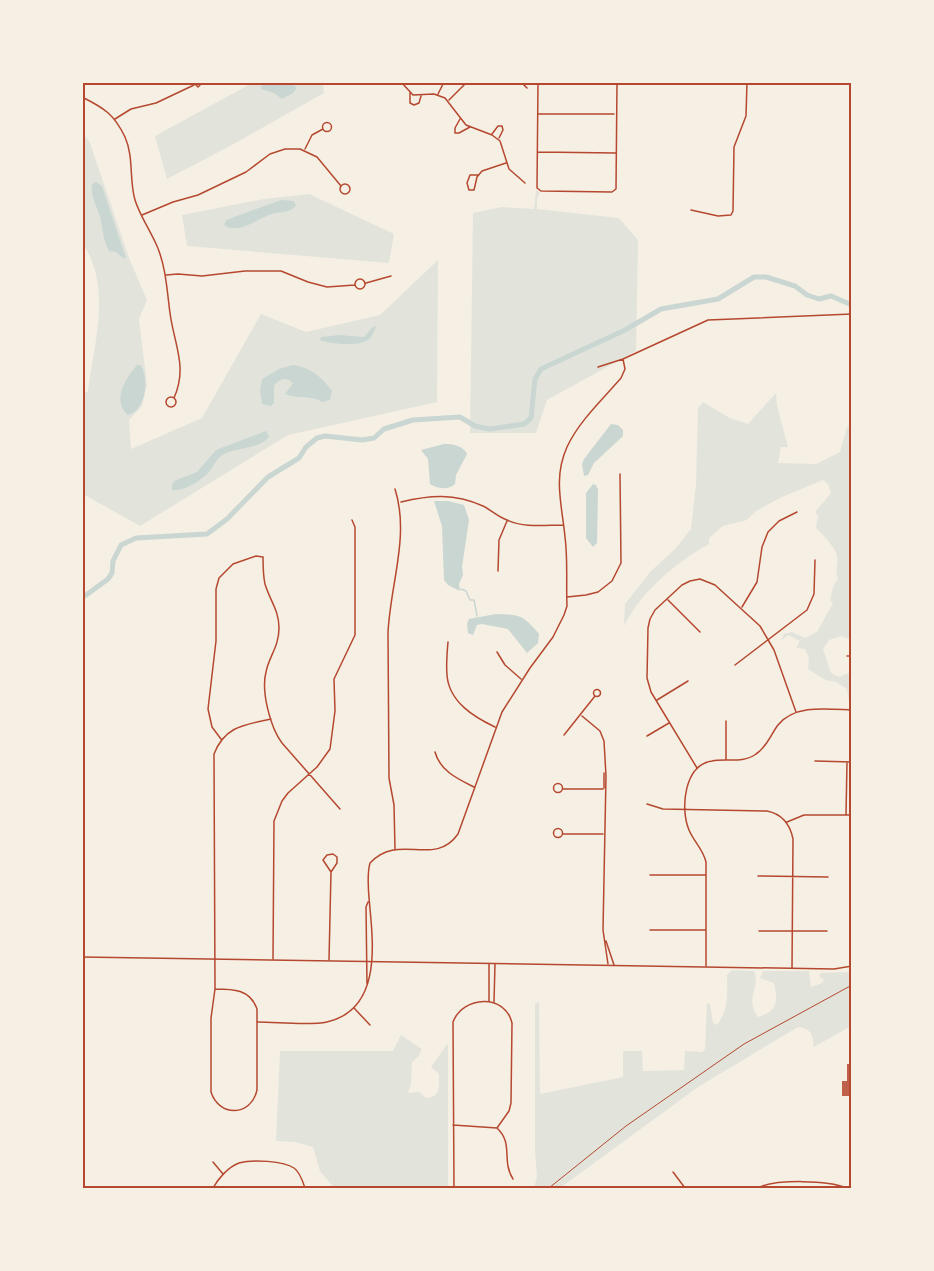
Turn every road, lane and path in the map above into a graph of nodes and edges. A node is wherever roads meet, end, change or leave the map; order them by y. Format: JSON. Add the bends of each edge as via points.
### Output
{"nodes":[{"id":1,"x":202,"y":82,"type":"edge"},
{"id":2,"x":401,"y":82,"type":"edge"},
{"id":3,"x":444,"y":82,"type":"edge"},
{"id":4,"x":467,"y":82,"type":"edge"},
{"id":5,"x":495,"y":82,"type":"edge"},
{"id":6,"x":538,"y":82,"type":"edge"},
{"id":7,"x":617,"y":82,"type":"edge"},
{"id":8,"x":747,"y":82,"type":"edge"},
{"id":9,"x":194,"y":84,"type":"edge"},
{"id":10,"x":527,"y":88,"type":"dead end"},
{"id":11,"x":410,"y":93,"type":"junction"},
{"id":12,"x":421,"y":95,"type":"junction"},
{"id":13,"x":438,"y":95,"type":"junction"},
{"id":14,"x":82,"y":97,"type":"edge"},
{"id":15,"x":449,"y":101,"type":"junction"},
{"id":16,"x":537,"y":114,"type":"junction"},
{"id":17,"x":616,"y":114,"type":"junction"},
{"id":18,"x":460,"y":118,"type":"junction"},
{"id":19,"x":115,"y":120,"type":"junction"},
{"id":20,"x":470,"y":127,"type":"junction"},
{"id":21,"x":323,"y":129,"type":"dead end"},
{"id":22,"x":492,"y":135,"type":"junction"},
{"id":23,"x":498,"y":140,"type":"junction"},
{"id":24,"x":304,"y":150,"type":"junction"},
{"id":25,"x":537,"y":152,"type":"junction"},
{"id":26,"x":616,"y":153,"type":"junction"},
{"id":27,"x":507,"y":163,"type":"junction"},
{"id":28,"x":478,"y":175,"type":"junction"},
{"id":29,"x":525,"y":183,"type":"dead end"},
{"id":30,"x":341,"y":186,"type":"dead end"},
{"id":31,"x":691,"y":210,"type":"dead end"},
{"id":32,"x":141,"y":215,"type":"junction"},
{"id":33,"x":165,"y":276,"type":"junction"},
{"id":34,"x":391,"y":276,"type":"dead end"},
{"id":35,"x":364,"y":283,"type":"junction"},
{"id":36,"x":355,"y":285,"type":"junction"},
{"id":37,"x":852,"y":314,"type":"edge"},
{"id":38,"x":623,"y":359,"type":"junction"},
{"id":39,"x":598,"y":367,"type":"dead end"},
{"id":40,"x":174,"y":398,"type":"dead end"},
{"id":41,"x":620,"y":474,"type":"dead end"},
{"id":42,"x":395,"y":489,"type":"dead end"},
{"id":43,"x":399,"y":502,"type":"junction"},
{"id":44,"x":797,"y":512,"type":"dead end"},
{"id":45,"x":352,"y":520,"type":"dead end"},
{"id":46,"x":507,"y":521,"type":"junction"},
{"id":47,"x":564,"y":525,"type":"junction"},
{"id":48,"x":815,"y":560,"type":"dead end"},
{"id":49,"x":498,"y":571,"type":"dead end"},
{"id":50,"x":566,"y":597,"type":"junction"},
{"id":51,"x":668,"y":599,"type":"junction"},
{"id":52,"x":741,"y":608,"type":"junction"},
{"id":53,"x":700,"y":632,"type":"dead end"},
{"id":54,"x":769,"y":640,"type":"junction"},
{"id":55,"x":448,"y":642,"type":"dead end"},
{"id":56,"x":497,"y":652,"type":"dead end"},
{"id":57,"x":847,"y":656,"type":"dead end"},
{"id":58,"x":852,"y":656,"type":"edge"},
{"id":59,"x":735,"y":665,"type":"dead end"},
{"id":60,"x":522,"y":680,"type":"junction"},
{"id":61,"x":688,"y":681,"type":"dead end"},
{"id":62,"x":595,"y":696,"type":"dead end"},
{"id":63,"x":656,"y":700,"type":"junction"},
{"id":64,"x":852,"y":710,"type":"edge"},
{"id":65,"x":796,"y":712,"type":"junction"},
{"id":66,"x":582,"y":716,"type":"junction"},
{"id":67,"x":271,"y":719,"type":"junction"},
{"id":68,"x":726,"y":721,"type":"dead end"},
{"id":69,"x":669,"y":722,"type":"junction"},
{"id":70,"x":496,"y":728,"type":"junction"},
{"id":71,"x":564,"y":735,"type":"dead end"},
{"id":72,"x":647,"y":735,"type":"dead end"},
{"id":73,"x":221,"y":739,"type":"junction"},
{"id":74,"x":435,"y":752,"type":"dead end"},
{"id":75,"x":726,"y":760,"type":"junction"},
{"id":76,"x":815,"y":761,"type":"dead end"},
{"id":77,"x":847,"y":762,"type":"junction"},
{"id":78,"x":852,"y":762,"type":"edge"},
{"id":79,"x":697,"y":768,"type":"junction"},
{"id":80,"x":309,"y":774,"type":"junction"},
{"id":81,"x":475,"y":787,"type":"junction"},
{"id":82,"x":563,"y":789,"type":"dead end"},
{"id":83,"x":604,"y":789,"type":"junction"},
{"id":84,"x":647,"y":804,"type":"dead end"},
{"id":85,"x":340,"y":809,"type":"dead end"},
{"id":86,"x":686,"y":810,"type":"junction"},
{"id":87,"x":846,"y":815,"type":"junction"},
{"id":88,"x":852,"y":815,"type":"edge"},
{"id":89,"x":787,"y":822,"type":"junction"},
{"id":90,"x":563,"y":834,"type":"dead end"},
{"id":91,"x":603,"y":834,"type":"junction"},
{"id":92,"x":395,"y":849,"type":"junction"},
{"id":93,"x":331,"y":873,"type":"junction"},
{"id":94,"x":650,"y":875,"type":"dead end"},
{"id":95,"x":706,"y":876,"type":"junction"},
{"id":96,"x":758,"y":876,"type":"dead end"},
{"id":97,"x":793,"y":877,"type":"junction"},
{"id":98,"x":828,"y":877,"type":"dead end"},
{"id":99,"x":369,"y":901,"type":"junction"},
{"id":100,"x":650,"y":930,"type":"dead end"},
{"id":101,"x":706,"y":930,"type":"junction"},
{"id":102,"x":759,"y":931,"type":"dead end"},
{"id":103,"x":792,"y":931,"type":"junction"},
{"id":104,"x":827,"y":932,"type":"dead end"},
{"id":105,"x":606,"y":940,"type":"junction"},
{"id":106,"x":82,"y":957,"type":"edge"},
{"id":107,"x":273,"y":959,"type":"junction"},
{"id":108,"x":214,"y":960,"type":"junction"},
{"id":109,"x":329,"y":961,"type":"junction"},
{"id":110,"x":367,"y":961,"type":"junction"},
{"id":111,"x":371,"y":961,"type":"junction"},
{"id":112,"x":489,"y":963,"type":"junction"},
{"id":113,"x":495,"y":963,"type":"junction"},
{"id":114,"x":608,"y":965,"type":"junction"},
{"id":115,"x":614,"y":965,"type":"junction"},
{"id":116,"x":706,"y":966,"type":"junction"},
{"id":117,"x":852,"y":966,"type":"edge"},
{"id":118,"x":792,"y":968,"type":"junction"},
{"id":119,"x":852,"y":985,"type":"edge"},
{"id":120,"x":367,"y":986,"type":"junction"},
{"id":121,"x":214,"y":989,"type":"junction"},
{"id":122,"x":489,"y":1002,"type":"junction"},
{"id":123,"x":494,"y":1002,"type":"junction"},
{"id":124,"x":354,"y":1008,"type":"junction"},
{"id":125,"x":258,"y":1022,"type":"junction"},
{"id":126,"x":370,"y":1025,"type":"dead end"},
{"id":127,"x":453,"y":1125,"type":"junction"},
{"id":128,"x":497,"y":1128,"type":"junction"},
{"id":129,"x":213,"y":1162,"type":"dead end"},
{"id":130,"x":673,"y":1172,"type":"dead end"},
{"id":131,"x":224,"y":1174,"type":"junction"},
{"id":132,"x":513,"y":1179,"type":"dead end"},
{"id":133,"x":805,"y":1183,"type":"junction"},
{"id":134,"x":213,"y":1188,"type":"edge"},
{"id":135,"x":305,"y":1188,"type":"edge"},
{"id":136,"x":454,"y":1188,"type":"edge"},
{"id":137,"x":549,"y":1188,"type":"edge"},
{"id":138,"x":685,"y":1188,"type":"edge"},
{"id":139,"x":757,"y":1188,"type":"edge"},
{"id":140,"x":805,"y":1188,"type":"edge"},
{"id":141,"x":847,"y":1188,"type":"edge"}],
"edges":[{"from":1,"to":9,"type":"street","via":[[199,87]]},
{"from":2,"to":11,"type":"street"},
{"from":3,"to":13,"type":"street"},
{"from":4,"to":15,"type":"street"},
{"from":5,"to":10,"type":"street","via":[[522,83]]},
{"from":6,"to":16,"type":"street"},
{"from":7,"to":17,"type":"street"},
{"from":8,"to":31,"type":"street","via":[[746,116],[734,147],[733,211],[731,215],[718,216]]},
{"from":9,"to":19,"type":"street","via":[[156,103],[131,109]]},
{"from":11,"to":12,"type":"street"},
{"from":11,"to":12,"type":"street","via":[[410,103],[414,105]]},
{"from":12,"to":13,"type":"street"},
{"from":13,"to":15,"type":"street"},
{"from":14,"to":19,"type":"street","via":[[103,107]]},
{"from":15,"to":18,"type":"street"},
{"from":16,"to":17,"type":"street"},
{"from":16,"to":25,"type":"street"},
{"from":17,"to":26,"type":"street"},
{"from":18,"to":20,"type":"street"},
{"from":18,"to":20,"type":"street","via":[[455,133]]},
{"from":19,"to":32,"type":"street","via":[[129,151],[134,198]]},
{"from":20,"to":22,"type":"street"},
{"from":21,"to":24,"type":"street","via":[[312,135]]},
{"from":22,"to":23,"type":"street"},
{"from":22,"to":23,"type":"street","via":[[502,126]]},
{"from":23,"to":27,"type":"street"},
{"from":24,"to":30,"type":"street","via":[[322,161]]},
{"from":24,"to":32,"type":"street","via":[[275,152],[207,191]]},
{"from":25,"to":26,"type":"street"},
{"from":25,"to":26,"type":"street","via":[[538,190],[565,192],[614,191]]},
{"from":27,"to":28,"type":"street","via":[[489,167]]},
{"from":27,"to":29,"type":"street"},
{"from":28,"to":28,"type":"street","via":[[474,190],[470,190],[470,175]]},
{"from":32,"to":33,"type":"street","via":[[158,246]]},
{"from":33,"to":36,"type":"street","via":[[281,271],[327,286]]},
{"from":33,"to":40,"type":"street","via":[[178,345],[179,388]]},
{"from":34,"to":35,"type":"street"},
{"from":35,"to":36,"type":"street","via":[[360,289]]},
{"from":35,"to":36,"type":"street","via":[[358,279]]},
{"from":37,"to":38,"type":"street","via":[[708,320]]},
{"from":38,"to":39,"type":"street"},
{"from":38,"to":47,"type":"street","via":[[625,369],[621,378],[567,447],[558,488]]},
{"from":41,"to":50,"type":"street","via":[[621,564],[612,581],[598,592]]},
{"from":42,"to":43,"type":"street"},
{"from":43,"to":46,"type":"street","via":[[435,495],[460,497]]},
{"from":43,"to":92,"type":"street","via":[[400,556],[388,633],[389,778]]},
{"from":44,"to":52,"type":"street","via":[[768,532],[757,582]]},
{"from":45,"to":80,"type":"street","via":[[355,635],[334,679],[330,749]]},
{"from":46,"to":47,"type":"street"},
{"from":46,"to":49,"type":"street","via":[[499,540]]},
{"from":47,"to":50,"type":"street"},
{"from":48,"to":54,"type":"street","via":[[810,605]]},
{"from":50,"to":60,"type":"street","via":[[559,626]]},
{"from":51,"to":52,"type":"street","via":[[686,582],[700,579],[715,585]]},
{"from":51,"to":53,"type":"street"},
{"from":51,"to":63,"type":"street","via":[[652,615],[648,628],[648,684]]},
{"from":52,"to":54,"type":"street"},
{"from":54,"to":59,"type":"street"},
{"from":54,"to":65,"type":"street"},
{"from":55,"to":70,"type":"street","via":[[450,689],[474,717]]},
{"from":56,"to":60,"type":"street"},
{"from":57,"to":58,"type":"street"},
{"from":60,"to":70,"type":"street"},
{"from":61,"to":63,"type":"street"},
{"from":62,"to":66,"type":"street"},
{"from":63,"to":69,"type":"street"},
{"from":64,"to":65,"type":"street"},
{"from":65,"to":75,"type":"street","via":[[781,721],[758,753]]},
{"from":66,"to":71,"type":"street"},
{"from":66,"to":83,"type":"street","via":[[600,731],[604,741]]},
{"from":67,"to":73,"type":"street","via":[[240,726]]},
{"from":67,"to":73,"type":"street","via":[[264,688],[279,627],[277,610],[265,584],[263,557],[256,556],[233,564],[219,578],[216,589],[216,641],[208,709],[212,727]]},
{"from":67,"to":80,"type":"street","via":[[278,737]]},
{"from":68,"to":75,"type":"street"},
{"from":69,"to":72,"type":"street"},
{"from":69,"to":79,"type":"street"},
{"from":70,"to":81,"type":"street"},
{"from":73,"to":108,"type":"street","via":[[214,754],[212,775]]},
{"from":74,"to":81,"type":"street","via":[[449,773]]},
{"from":75,"to":79,"type":"street","via":[[710,761]]},
{"from":76,"to":77,"type":"street"},
{"from":77,"to":78,"type":"street"},
{"from":77,"to":87,"type":"street"},
{"from":79,"to":86,"type":"street","via":[[687,783]]},
{"from":80,"to":85,"type":"street"},
{"from":80,"to":107,"type":"street","via":[[288,793],[274,821]]},
{"from":81,"to":92,"type":"street","via":[[453,841],[441,849]]},
{"from":82,"to":83,"type":"street"},
{"from":83,"to":91,"type":"street"},
{"from":84,"to":86,"type":"street","via":[[659,809]]},
{"from":86,"to":89,"type":"street","via":[[766,811]]},
{"from":86,"to":95,"type":"street","via":[[689,831],[705,855]]},
{"from":87,"to":88,"type":"street"},
{"from":87,"to":89,"type":"street","via":[[804,815]]},
{"from":89,"to":97,"type":"street","via":[[793,840]]},
{"from":90,"to":91,"type":"street"},
{"from":91,"to":105,"type":"street"},
{"from":92,"to":99,"type":"street","via":[[385,851],[370,863]]},
{"from":93,"to":93,"type":"street","via":[[337,863],[333,854],[323,860]]},
{"from":93,"to":109,"type":"street"},
{"from":94,"to":95,"type":"street"},
{"from":95,"to":101,"type":"street"},
{"from":96,"to":97,"type":"street"},
{"from":97,"to":98,"type":"street"},
{"from":97,"to":103,"type":"street"},
{"from":99,"to":110,"type":"street"},
{"from":99,"to":111,"type":"street"},
{"from":100,"to":101,"type":"street"},
{"from":101,"to":116,"type":"street"},
{"from":102,"to":103,"type":"street"},
{"from":103,"to":104,"type":"street"},
{"from":103,"to":118,"type":"street"},
{"from":105,"to":114,"type":"street"},
{"from":105,"to":115,"type":"street"},
{"from":106,"to":108,"type":"street"},
{"from":107,"to":108,"type":"street"},
{"from":107,"to":109,"type":"street"},
{"from":108,"to":121,"type":"street"},
{"from":109,"to":110,"type":"street"},
{"from":110,"to":111,"type":"street"},
{"from":110,"to":120,"type":"street"},
{"from":111,"to":112,"type":"street"},
{"from":111,"to":120,"type":"street"},
{"from":112,"to":113,"type":"street"},
{"from":112,"to":122,"type":"street"},
{"from":113,"to":114,"type":"street"},
{"from":113,"to":123,"type":"street"},
{"from":114,"to":115,"type":"street"},
{"from":115,"to":116,"type":"street"},
{"from":116,"to":118,"type":"street"},
{"from":117,"to":118,"type":"street"},
{"from":119,"to":137,"type":"path","via":[[744,1044],[626,1126]]},
{"from":120,"to":124,"type":"street"},
{"from":121,"to":125,"type":"street","via":[[232,989],[248,995],[255,1004]]},
{"from":121,"to":125,"type":"street","via":[[211,1092],[225,1110],[242,1109],[255,1098]]},
{"from":122,"to":123,"type":"street"},
{"from":122,"to":127,"type":"street","via":[[465,1006],[453,1022]]},
{"from":123,"to":128,"type":"street","via":[[507,1010],[512,1023],[511,1102]]},
{"from":124,"to":125,"type":"street","via":[[341,1018],[324,1023]]},
{"from":124,"to":126,"type":"street"},
{"from":127,"to":128,"type":"street"},
{"from":127,"to":136,"type":"street"},
{"from":128,"to":132,"type":"street","via":[[506,1139],[507,1169]]},
{"from":129,"to":131,"type":"street"},
{"from":130,"to":138,"type":"street"},
{"from":131,"to":134,"type":"street"},
{"from":131,"to":135,"type":"street","via":[[240,1163],[280,1163],[297,1170]]},
{"from":133,"to":139,"type":"street","via":[[772,1183]]},
{"from":133,"to":140,"type":"street"},
{"from":133,"to":141,"type":"street"}]}
